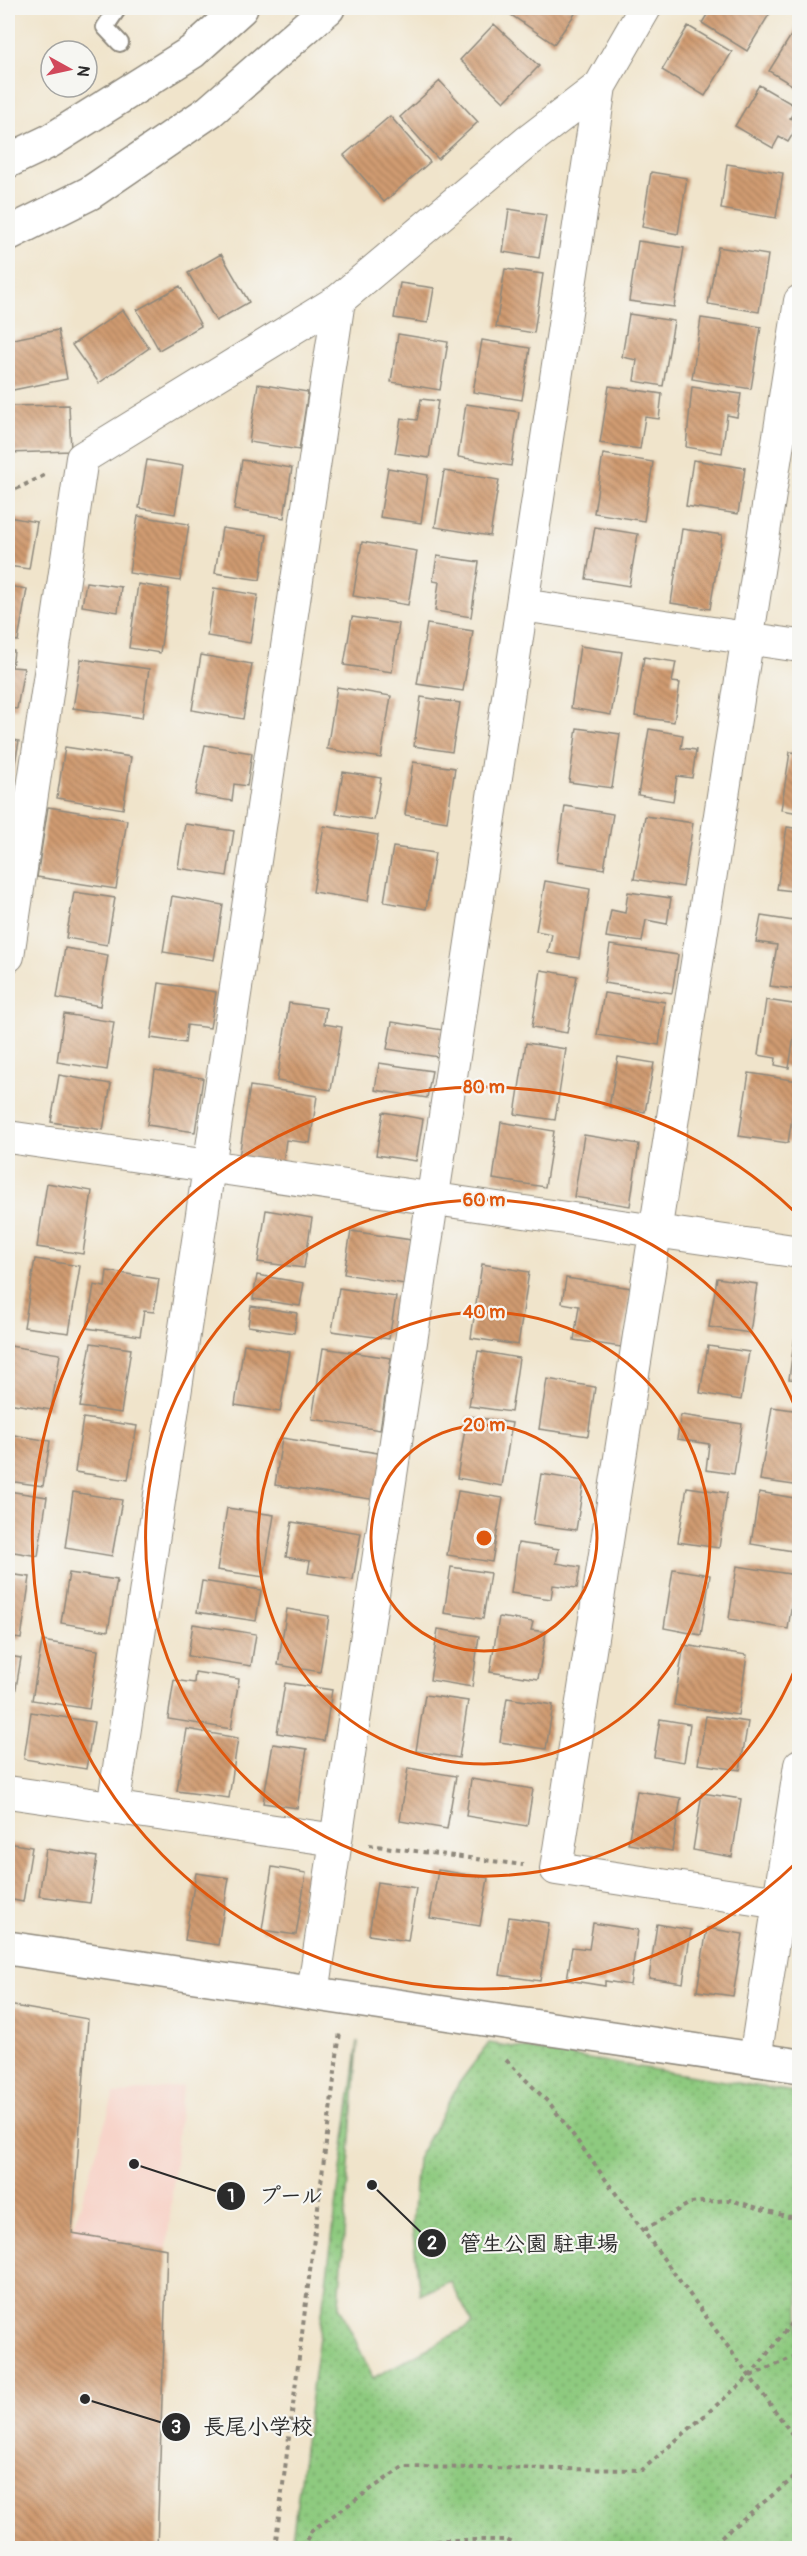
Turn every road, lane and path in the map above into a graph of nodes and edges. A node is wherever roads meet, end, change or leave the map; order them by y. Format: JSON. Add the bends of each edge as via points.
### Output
{"nodes":[{"id":1,"x":118,"y":8,"type":"edge"},
{"id":2,"x":241,"y":8,"type":"edge"},
{"id":3,"x":328,"y":8,"type":"edge"},
{"id":4,"x":645,"y":8,"type":"edge"},
{"id":5,"x":120,"y":43,"type":"dead end"},
{"id":6,"x":600,"y":86,"type":"junction"},
{"id":7,"x":8,"y":161,"type":"edge"},
{"id":8,"x":8,"y":234,"type":"edge"},
{"id":9,"x":339,"y":300,"type":"junction"},
{"id":10,"x":800,"y":300,"type":"edge"},
{"id":11,"x":522,"y":605,"type":"junction"},
{"id":12,"x":747,"y":638,"type":"junction"},
{"id":13,"x":800,"y":646,"type":"edge"},
{"id":14,"x":8,"y":956,"type":"edge"},
{"id":15,"x":8,"y":1137,"type":"edge"},
{"id":16,"x":209,"y":1166,"type":"junction"},
{"id":17,"x":432,"y":1198,"type":"junction"},
{"id":18,"x":655,"y":1231,"type":"junction"},
{"id":19,"x":800,"y":1252,"type":"edge"},
{"id":20,"x":800,"y":1765,"type":"edge"},
{"id":21,"x":8,"y":1792,"type":"edge"},
{"id":22,"x":113,"y":1808,"type":"junction"},
{"id":23,"x":336,"y":1840,"type":"junction"},
{"id":24,"x":556,"y":1869,"type":"junction"},
{"id":25,"x":789,"y":1904,"type":"edge"},
{"id":26,"x":8,"y":1948,"type":"edge"},
{"id":27,"x":328,"y":1996,"type":"junction"},
{"id":28,"x":505,"y":2059,"type":"dead end"},
{"id":29,"x":755,"y":2059,"type":"junction"},
{"id":30,"x":800,"y":2066,"type":"edge"},
{"id":31,"x":800,"y":2215,"type":"edge"},
{"id":32,"x":644,"y":2230,"type":"junction"},
{"id":33,"x":800,"y":2312,"type":"edge"},
{"id":34,"x":800,"y":2354,"type":"edge"},
{"id":35,"x":750,"y":2376,"type":"junction"},
{"id":36,"x":800,"y":2445,"type":"edge"},
{"id":37,"x":800,"y":2473,"type":"edge"},
{"id":38,"x":446,"y":2541,"type":"junction"},
{"id":39,"x":275,"y":2548,"type":"edge"},
{"id":40,"x":302,"y":2548,"type":"edge"},
{"id":41,"x":382,"y":2548,"type":"edge"},
{"id":42,"x":462,"y":2548,"type":"edge"},
{"id":43,"x":524,"y":2548,"type":"edge"},
{"id":44,"x":707,"y":2548,"type":"edge"}],
"edges":[{"from":1,"to":5,"type":"lane","via":[[105,27]]},
{"from":2,"to":7,"type":"street","via":[[192,52],[50,141]]},
{"from":3,"to":8,"type":"street","via":[[210,111],[90,193]]},
{"from":4,"to":6,"type":"street"},
{"from":6,"to":9,"type":"street"},
{"from":6,"to":11,"type":"street"},
{"from":9,"to":14,"type":"street","via":[[82,458]]},
{"from":9,"to":16,"type":"street"},
{"from":10,"to":12,"type":"street"},
{"from":11,"to":12,"type":"street"},
{"from":11,"to":17,"type":"street"},
{"from":12,"to":13,"type":"street"},
{"from":12,"to":18,"type":"street"},
{"from":15,"to":16,"type":"street"},
{"from":16,"to":17,"type":"street"},
{"from":16,"to":22,"type":"street"},
{"from":17,"to":18,"type":"street"},
{"from":17,"to":23,"type":"street"},
{"from":18,"to":19,"type":"street"},
{"from":18,"to":24,"type":"street"},
{"from":20,"to":25,"type":"street"},
{"from":21,"to":22,"type":"street"},
{"from":22,"to":23,"type":"street"},
{"from":23,"to":24,"type":"path"},
{"from":23,"to":27,"type":"street"},
{"from":24,"to":25,"type":"street"},
{"from":25,"to":29,"type":"street"},
{"from":26,"to":27,"type":"street"},
{"from":27,"to":29,"type":"street"},
{"from":27,"to":39,"type":"path"},
{"from":28,"to":32,"type":"path","via":[[551,2105]]},
{"from":29,"to":30,"type":"street"},
{"from":31,"to":32,"type":"path","via":[[789,2217],[730,2200],[690,2203]]},
{"from":32,"to":35,"type":"path"},
{"from":33,"to":35,"type":"path"},
{"from":34,"to":35,"type":"path"},
{"from":35,"to":36,"type":"path"},
{"from":35,"to":40,"type":"path","via":[[642,2470],[403,2467],[312,2529]]},
{"from":37,"to":44,"type":"path"},
{"from":38,"to":41,"type":"path"},
{"from":38,"to":42,"type":"path"},
{"from":38,"to":43,"type":"path","via":[[506,2540]]}]}
